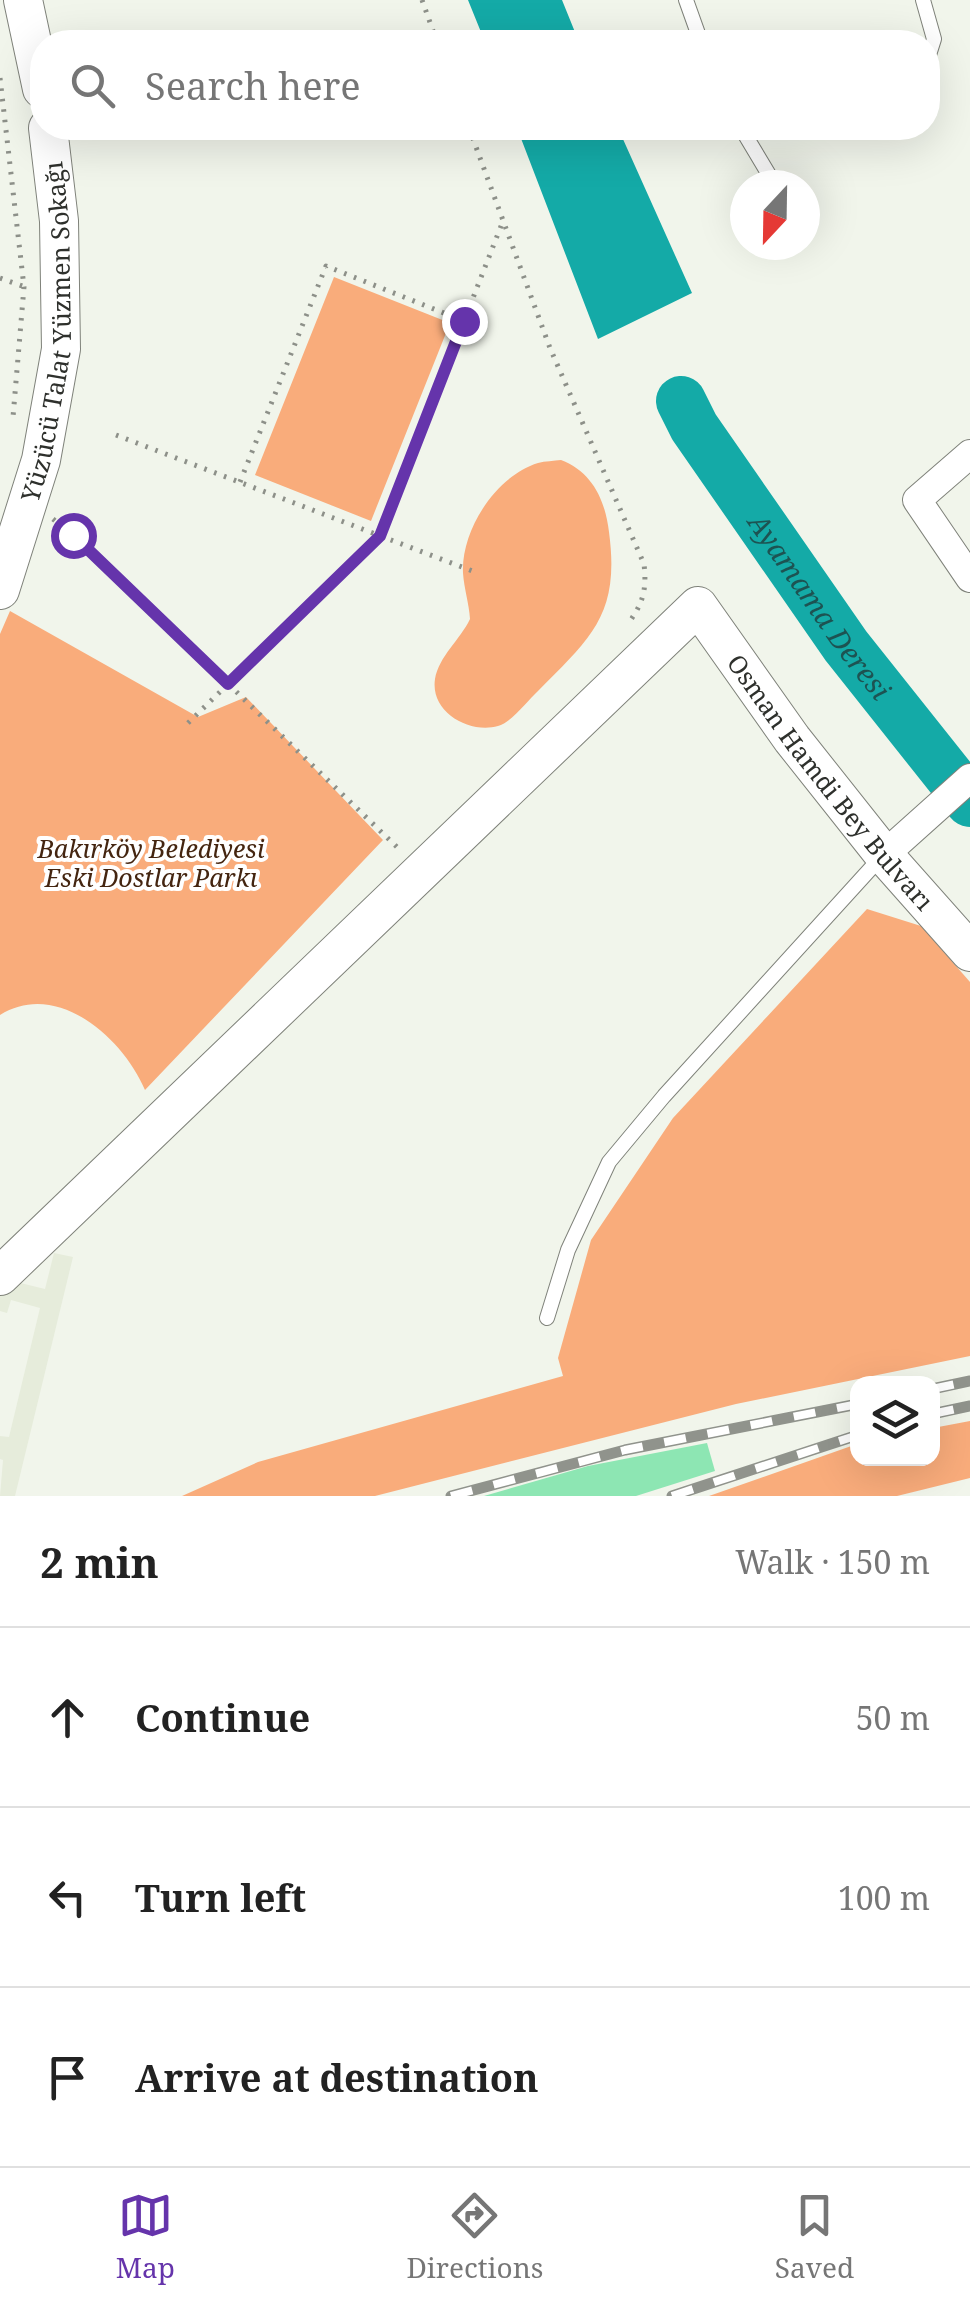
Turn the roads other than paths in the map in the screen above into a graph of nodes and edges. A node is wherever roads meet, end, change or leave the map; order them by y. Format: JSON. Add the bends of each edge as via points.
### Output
{"nodes":[{"id":1,"x":23,"y":0,"type":"edge"},
{"id":2,"x":686,"y":0,"type":"edge"},
{"id":3,"x":923,"y":0,"type":"edge"},
{"id":4,"x":697,"y":30,"type":"edge"},
{"id":5,"x":931,"y":30,"type":"edge"},
{"id":6,"x":30,"y":33,"type":"edge"},
{"id":7,"x":49,"y":140,"type":"edge"},
{"id":8,"x":748,"y":140,"type":"edge"},
{"id":9,"x":767,"y":170,"type":"edge"},
{"id":10,"x":970,"y":454,"type":"edge"},
{"id":11,"x":970,"y":578,"type":"edge"},
{"id":12,"x":0,"y":590,"type":"edge"},
{"id":13,"x":970,"y":778,"type":"edge"},
{"id":14,"x":895,"y":845,"type":"junction"},
{"id":15,"x":970,"y":952,"type":"edge"},
{"id":16,"x":0,"y":1276,"type":"edge"},
{"id":17,"x":547,"y":1318,"type":"dead end"}],
"edges":[{"from":1,"to":6,"type":"street"},
{"from":2,"to":4,"type":"lane"},
{"from":3,"to":5,"type":"lane"},
{"from":7,"to":12,"type":"street","name":"Yüzücü Talat Yüzmen Sokağı","via":[[59,220],[61,348],[41,460]]},
{"from":8,"to":9,"type":"lane"},
{"from":10,"to":11,"type":"street","via":[[918,500]]},
{"from":13,"to":14,"type":"street"},
{"from":14,"to":15,"type":"street","name":"Osman Hamdi Bey Bulvarı"},
{"from":14,"to":16,"type":"street","name":"Osman Hamdi Bey Bulvarı","via":[[792,739],[698,606]]},
{"from":14,"to":17,"type":"lane","via":[[608,1162],[568,1250]]}]}
